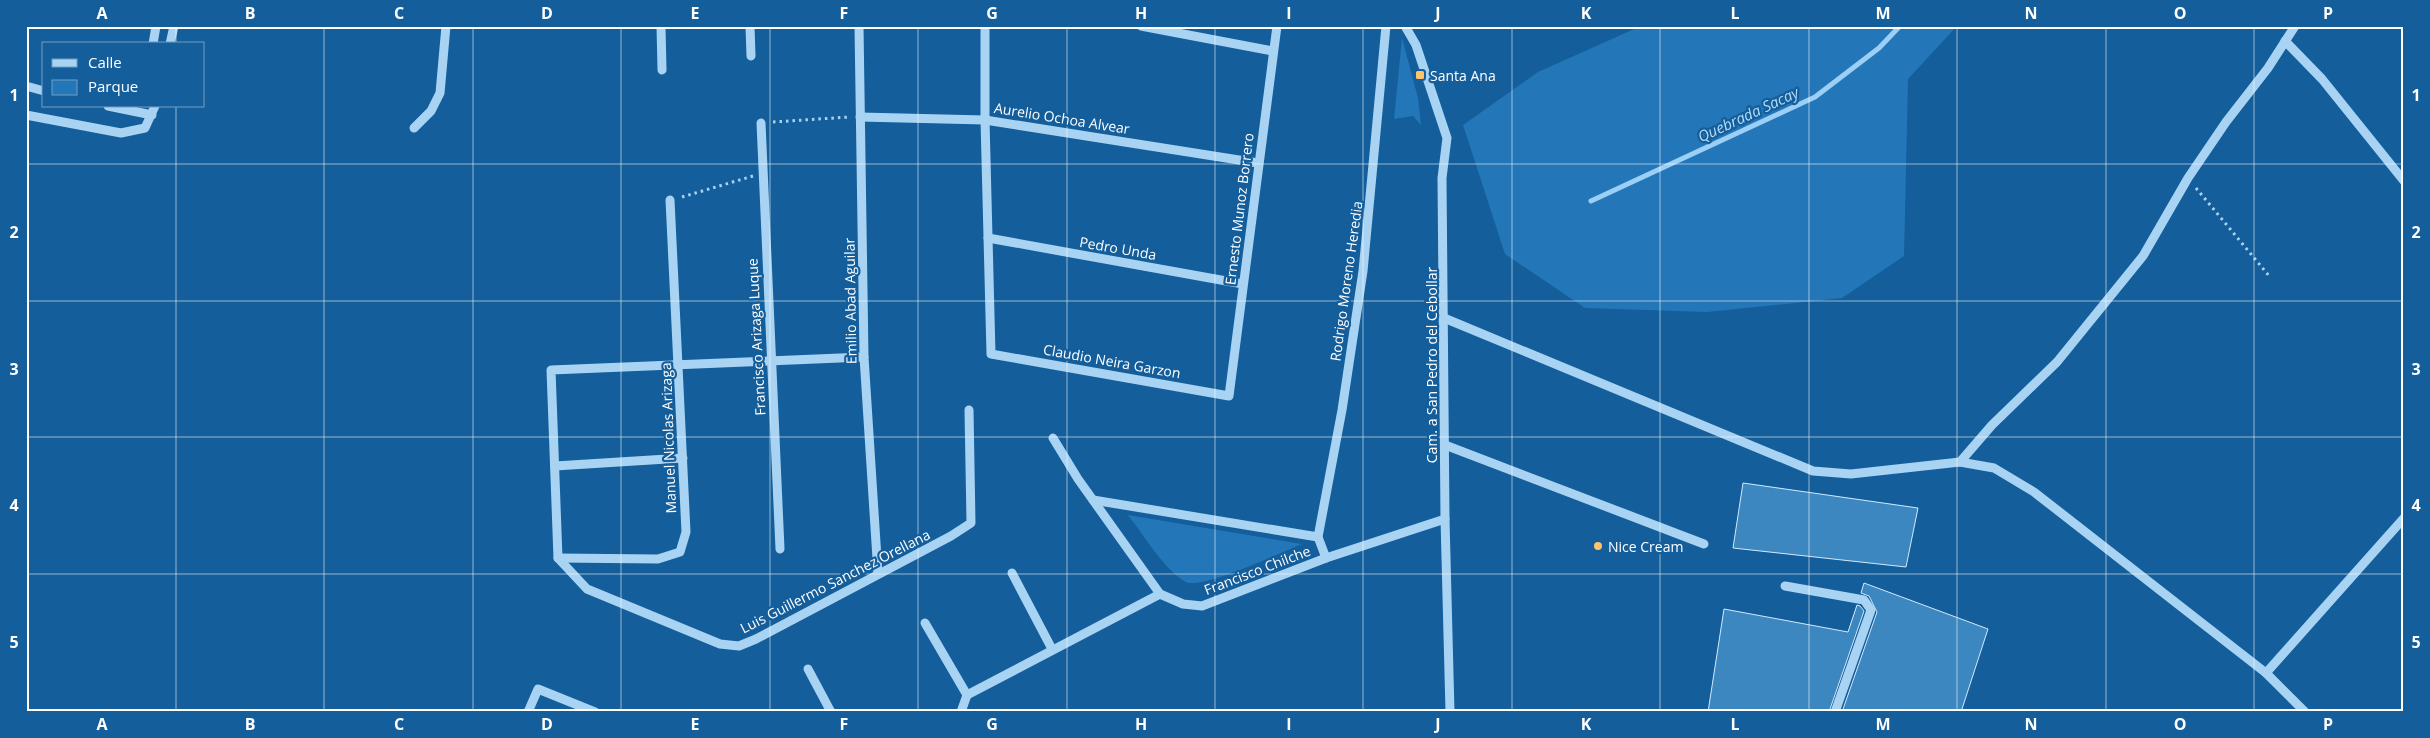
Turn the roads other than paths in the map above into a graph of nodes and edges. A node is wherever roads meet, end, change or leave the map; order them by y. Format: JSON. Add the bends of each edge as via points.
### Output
{"nodes":[{"id":1,"x":156,"y":26,"type":"edge"},
{"id":2,"x":174,"y":26,"type":"edge"},
{"id":3,"x":446,"y":26,"type":"edge"},
{"id":4,"x":661,"y":26,"type":"edge"},
{"id":5,"x":750,"y":26,"type":"edge"},
{"id":6,"x":859,"y":26,"type":"edge"},
{"id":7,"x":985,"y":26,"type":"edge"},
{"id":8,"x":1141,"y":26,"type":"edge"},
{"id":9,"x":1277,"y":26,"type":"edge"},
{"id":10,"x":1386,"y":26,"type":"edge"},
{"id":11,"x":1405,"y":26,"type":"edge"},
{"id":12,"x":2295,"y":26,"type":"edge"},
{"id":13,"x":2285,"y":41,"type":"junction"},
{"id":14,"x":153,"y":42,"type":"edge"},
{"id":15,"x":170,"y":42,"type":"edge"},
{"id":16,"x":1273,"y":51,"type":"junction"},
{"id":17,"x":750,"y":56,"type":"dead end"},
{"id":18,"x":662,"y":70,"type":"dead end"},
{"id":19,"x":26,"y":86,"type":"edge"},
{"id":20,"x":42,"y":90,"type":"edge"},
{"id":21,"x":137,"y":108,"type":"edge"},
{"id":22,"x":152,"y":109,"type":"edge"},
{"id":23,"x":26,"y":115,"type":"edge"},
{"id":24,"x":860,"y":117,"type":"junction"},
{"id":25,"x":985,"y":120,"type":"junction"},
{"id":26,"x":761,"y":123,"type":"road end"},
{"id":27,"x":414,"y":128,"type":"dead end"},
{"id":28,"x":1258,"y":163,"type":"junction"},
{"id":29,"x":2404,"y":181,"type":"edge"},
{"id":30,"x":670,"y":200,"type":"road end"},
{"id":31,"x":988,"y":238,"type":"junction"},
{"id":32,"x":1243,"y":284,"type":"junction"},
{"id":33,"x":1444,"y":318,"type":"junction"},
{"id":34,"x":864,"y":357,"type":"junction"},
{"id":35,"x":770,"y":362,"type":"junction"},
{"id":36,"x":680,"y":365,"type":"junction"},
{"id":37,"x":1229,"y":396,"type":"joint"},
{"id":38,"x":969,"y":410,"type":"dead end"},
{"id":39,"x":1053,"y":438,"type":"dead end"},
{"id":40,"x":1445,"y":445,"type":"junction"},
{"id":41,"x":683,"y":458,"type":"junction"},
{"id":42,"x":1960,"y":462,"type":"junction"},
{"id":43,"x":555,"y":466,"type":"junction"},
{"id":44,"x":1092,"y":500,"type":"junction"},
{"id":45,"x":2404,"y":518,"type":"edge"},
{"id":46,"x":1445,"y":519,"type":"junction"},
{"id":47,"x":1318,"y":537,"type":"junction"},
{"id":48,"x":1704,"y":544,"type":"dead end"},
{"id":49,"x":780,"y":549,"type":"dead end"},
{"id":50,"x":558,"y":558,"type":"junction"},
{"id":51,"x":1326,"y":558,"type":"junction"},
{"id":52,"x":1012,"y":573,"type":"dead end"},
{"id":53,"x":878,"y":574,"type":"junction"},
{"id":54,"x":1785,"y":586,"type":"dead end"},
{"id":55,"x":1160,"y":594,"type":"junction"},
{"id":56,"x":925,"y":623,"type":"dead end"},
{"id":57,"x":1052,"y":649,"type":"junction"},
{"id":58,"x":808,"y":669,"type":"dead end"},
{"id":59,"x":2266,"y":673,"type":"junction"},
{"id":60,"x":967,"y":695,"type":"junction"},
{"id":61,"x":528,"y":712,"type":"edge"},
{"id":62,"x":595,"y":712,"type":"edge"},
{"id":63,"x":831,"y":712,"type":"edge"},
{"id":64,"x":961,"y":712,"type":"edge"},
{"id":65,"x":1450,"y":712,"type":"edge"},
{"id":66,"x":1835,"y":712,"type":"edge"},
{"id":67,"x":2305,"y":712,"type":"edge"}],
"edges":[{"from":1,"to":14,"type":"street"},
{"from":2,"to":15,"type":"street"},
{"from":3,"to":27,"type":"street","via":[[440,93],[432,112]]},
{"from":4,"to":18,"type":"street"},
{"from":5,"to":17,"type":"street"},
{"from":6,"to":24,"type":"street","name":"Emilio Abad Aguilar"},
{"from":7,"to":25,"type":"street"},
{"from":8,"to":16,"type":"street"},
{"from":9,"to":16,"type":"street","name":"Ernesto Munoz Borrero"},
{"from":10,"to":47,"type":"street","name":"Rodrigo Moreno Heredia","via":[[1363,271]]},
{"from":11,"to":33,"type":"street","name":"Cam. a San Pedro del Cebollar","via":[[1416,46],[1447,138],[1442,178]]},
{"from":12,"to":13,"type":"street"},
{"from":13,"to":29,"type":"street","via":[[2322,79]]},
{"from":13,"to":42,"type":"street","via":[[2188,178],[2143,256],[2057,362],[1992,425]]},
{"from":16,"to":28,"type":"street","name":"Ernesto Munoz Borrero"},
{"from":19,"to":20,"type":"street"},
{"from":21,"to":22,"type":"street"},
{"from":22,"to":23,"type":"street","via":[[145,128],[121,133]]},
{"from":24,"to":25,"type":"street","name":"Aurelio Ochoa Alvear"},
{"from":24,"to":34,"type":"street","name":"Emilio Abad Aguilar"},
{"from":25,"to":28,"type":"street","name":"Aurelio Ochoa Alvear"},
{"from":25,"to":31,"type":"street"},
{"from":26,"to":35,"type":"street","name":"Francisco Arizaga Luque"},
{"from":28,"to":32,"type":"street","name":"Ernesto Munoz Borrero"},
{"from":30,"to":36,"type":"street","name":"Manuel Nicolas Arizaga"},
{"from":31,"to":32,"type":"street","name":"Pedro Unda"},
{"from":31,"to":37,"type":"street","name":"Claudio Neira Garzon","via":[[991,354]]},
{"from":32,"to":37,"type":"street","name":"Ernesto Munoz Borrero"},
{"from":33,"to":40,"type":"street","name":"Cam. a San Pedro del Cebollar"},
{"from":33,"to":42,"type":"street","via":[[1813,471],[1851,474]]},
{"from":34,"to":35,"type":"street"},
{"from":34,"to":53,"type":"street","name":"Emilio Abad Aguilar"},
{"from":35,"to":36,"type":"street"},
{"from":35,"to":49,"type":"street","name":"Francisco Arizaga Luque"},
{"from":36,"to":41,"type":"street","name":"Manuel Nicolas Arizaga"},
{"from":36,"to":43,"type":"street","via":[[551,370]]},
{"from":38,"to":53,"type":"street","name":"Luis Guillermo Sanchez Orellana","via":[[971,522]]},
{"from":39,"to":44,"type":"street"},
{"from":40,"to":46,"type":"street","name":"Cam. a San Pedro del Cebollar"},
{"from":40,"to":48,"type":"street"},
{"from":41,"to":43,"type":"street"},
{"from":41,"to":50,"type":"street","name":"Manuel Nicolas Arizaga","via":[[686,532],[680,552],[658,559]]},
{"from":42,"to":59,"type":"street","via":[[1994,468],[2034,492]]},
{"from":43,"to":50,"type":"street"},
{"from":44,"to":47,"type":"street"},
{"from":44,"to":55,"type":"street"},
{"from":45,"to":59,"type":"street"},
{"from":46,"to":51,"type":"street","name":"Francisco Chilche"},
{"from":46,"to":65,"type":"street","name":"Cam. a San Pedro del Cebollar"},
{"from":47,"to":51,"type":"street"},
{"from":50,"to":53,"type":"street","name":"Luis Guillermo Sanchez Orellana","via":[[587,589],[720,644],[739,646]]},
{"from":51,"to":55,"type":"street","name":"Francisco Chilche","via":[[1202,606],[1183,604]]},
{"from":52,"to":57,"type":"street"},
{"from":54,"to":66,"type":"street","via":[[1864,600],[1871,610]]},
{"from":55,"to":57,"type":"street"},
{"from":56,"to":60,"type":"street"},
{"from":57,"to":60,"type":"street"},
{"from":58,"to":63,"type":"street"},
{"from":59,"to":67,"type":"street"},
{"from":60,"to":64,"type":"street"},
{"from":61,"to":62,"type":"street","via":[[538,689]]}]}
